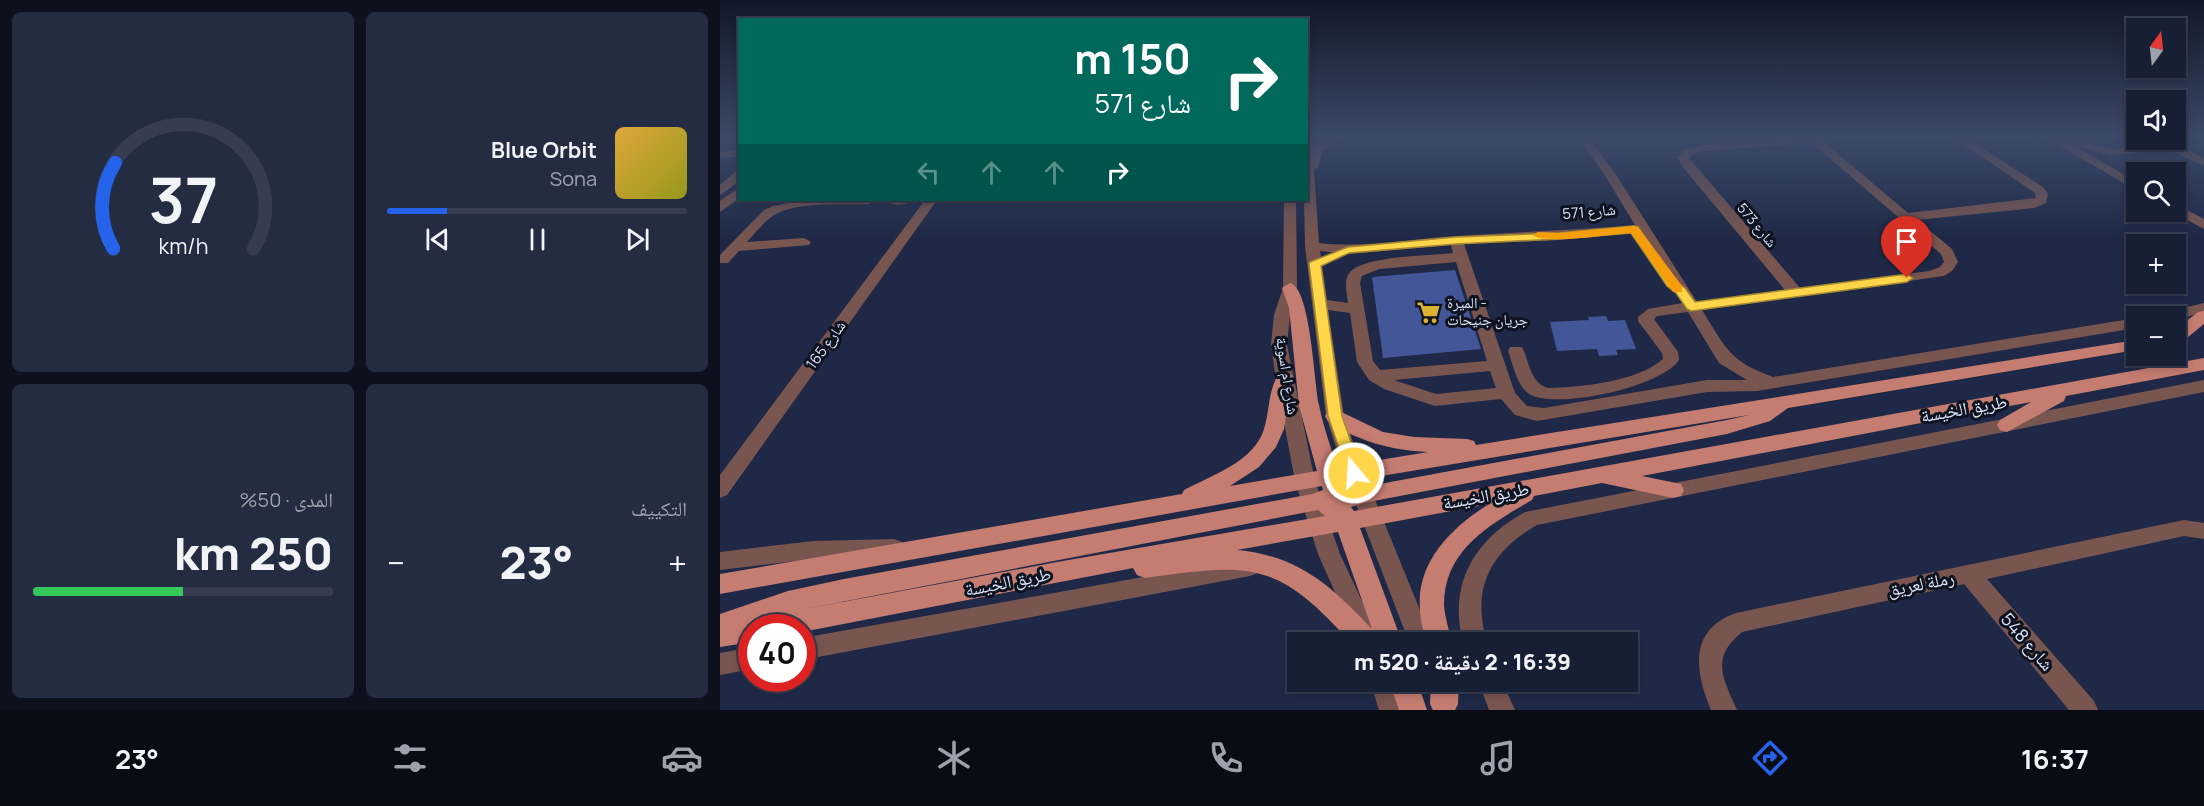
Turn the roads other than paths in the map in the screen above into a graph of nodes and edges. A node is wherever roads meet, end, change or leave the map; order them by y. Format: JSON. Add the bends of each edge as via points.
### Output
{"nodes":[{"id":1,"x":1599,"y":171,"type":"edge"},
{"id":2,"x":1608,"y":171,"type":"edge"},
{"id":3,"x":1691,"y":171,"type":"edge"},
{"id":4,"x":1851,"y":171,"type":"edge"},
{"id":5,"x":2010,"y":171,"type":"edge"},
{"id":6,"x":2110,"y":171,"type":"edge"},
{"id":7,"x":1308,"y":172,"type":"edge"},
{"id":8,"x":738,"y":176,"type":"edge"},
{"id":9,"x":2126,"y":180,"type":"edge"},
{"id":10,"x":720,"y":191,"type":"edge"},
{"id":11,"x":738,"y":193,"type":"edge"},
{"id":12,"x":857,"y":201,"type":"edge"},
{"id":13,"x":930,"y":201,"type":"edge"},
{"id":14,"x":1290,"y":201,"type":"edge"},
{"id":15,"x":2186,"y":206,"type":"edge"},
{"id":16,"x":720,"y":208,"type":"edge"},
{"id":17,"x":2186,"y":214,"type":"edge"},
{"id":18,"x":2204,"y":216,"type":"edge"},
{"id":19,"x":1904,"y":217,"type":"junction"},
{"id":20,"x":2204,"y":225,"type":"edge"},
{"id":21,"x":1636,"y":227,"type":"junction"},
{"id":22,"x":1456,"y":240,"type":"junction"},
{"id":23,"x":804,"y":242,"type":"dead end"},
{"id":24,"x":1312,"y":246,"type":"junction"},
{"id":25,"x":736,"y":247,"type":"junction"},
{"id":26,"x":1348,"y":250,"type":"junction"},
{"id":27,"x":1460,"y":257,"type":"junction"},
{"id":28,"x":723,"y":260,"type":"dead end"},
{"id":29,"x":1314,"y":264,"type":"junction"},
{"id":30,"x":1290,"y":288,"type":"junction"},
{"id":31,"x":1796,"y":293,"type":"junction"},
{"id":32,"x":1319,"y":304,"type":"junction"},
{"id":33,"x":1691,"y":307,"type":"junction"},
{"id":34,"x":2204,"y":308,"type":"edge"},
{"id":35,"x":1358,"y":309,"type":"junction"},
{"id":36,"x":2186,"y":312,"type":"edge"},
{"id":37,"x":2204,"y":316,"type":"edge"},
{"id":38,"x":2126,"y":325,"type":"edge"},
{"id":39,"x":2186,"y":330,"type":"edge"},
{"id":40,"x":2204,"y":333,"type":"edge"},
{"id":41,"x":2186,"y":336,"type":"edge"},
{"id":42,"x":2126,"y":347,"type":"edge"},
{"id":43,"x":1516,"y":351,"type":"dead end"},
{"id":44,"x":1725,"y":359,"type":"junction"},
{"id":45,"x":2204,"y":364,"type":"edge"},
{"id":46,"x":1498,"y":365,"type":"junction"},
{"id":47,"x":1374,"y":376,"type":"junction"},
{"id":48,"x":1285,"y":379,"type":"junction"},
{"id":49,"x":1772,"y":382,"type":"junction"},
{"id":50,"x":1707,"y":386,"type":"junction"},
{"id":51,"x":2204,"y":386,"type":"edge"},
{"id":52,"x":2067,"y":390,"type":"junction"},
{"id":53,"x":1506,"y":393,"type":"junction"},
{"id":54,"x":1783,"y":402,"type":"junction"},
{"id":55,"x":1335,"y":416,"type":"junction"},
{"id":56,"x":2007,"y":425,"type":"junction"},
{"id":57,"x":1495,"y":449,"type":"junction"},
{"id":58,"x":1354,"y":473,"type":"junction"},
{"id":59,"x":1599,"y":476,"type":"junction"},
{"id":60,"x":1536,"y":487,"type":"junction"},
{"id":61,"x":720,"y":490,"type":"edge"},
{"id":62,"x":1673,"y":490,"type":"junction"},
{"id":63,"x":1363,"y":495,"type":"junction"},
{"id":64,"x":1330,"y":497,"type":"junction"},
{"id":65,"x":1180,"y":502,"type":"junction"},
{"id":66,"x":1372,"y":517,"type":"junction"},
{"id":67,"x":1319,"y":525,"type":"junction"},
{"id":68,"x":2204,"y":531,"type":"edge"},
{"id":69,"x":919,"y":549,"type":"junction"},
{"id":70,"x":720,"y":561,"type":"edge"},
{"id":71,"x":1272,"y":566,"type":"junction"},
{"id":72,"x":1057,"y":572,"type":"junction"},
{"id":73,"x":1969,"y":574,"type":"junction"},
{"id":74,"x":720,"y":584,"type":"edge"},
{"id":75,"x":816,"y":618,"type":"edge"},
{"id":76,"x":720,"y":625,"type":"edge"},
{"id":77,"x":738,"y":632,"type":"edge"},
{"id":78,"x":1358,"y":632,"type":"edge"},
{"id":79,"x":1364,"y":632,"type":"edge"},
{"id":80,"x":1385,"y":632,"type":"edge"},
{"id":81,"x":1417,"y":632,"type":"edge"},
{"id":82,"x":1437,"y":632,"type":"edge"},
{"id":83,"x":1471,"y":632,"type":"edge"},
{"id":84,"x":720,"y":635,"type":"edge"},
{"id":85,"x":816,"y":646,"type":"edge"},
{"id":86,"x":738,"y":661,"type":"edge"},
{"id":87,"x":720,"y":664,"type":"edge"},
{"id":88,"x":1386,"y":692,"type":"edge"},
{"id":89,"x":1407,"y":692,"type":"edge"},
{"id":90,"x":1495,"y":692,"type":"edge"},
{"id":91,"x":1392,"y":710,"type":"edge"},
{"id":92,"x":1413,"y":710,"type":"edge"},
{"id":93,"x":1502,"y":710,"type":"edge"},
{"id":94,"x":1724,"y":710,"type":"edge"},
{"id":95,"x":2085,"y":710,"type":"edge"}],
"edges":[{"from":1,"to":21,"type":"street"},
{"from":2,"to":21,"type":"street"},
{"from":3,"to":31,"type":"street","name":"شارع 573"},
{"from":4,"to":19,"type":"street"},
{"from":5,"to":19,"type":"street","via":[[2039,190],[2042,200]]},
{"from":6,"to":9,"type":"street"},
{"from":7,"to":24,"type":"street"},
{"from":8,"to":10,"type":"street"},
{"from":11,"to":16,"type":"street"},
{"from":12,"to":25,"type":"street","via":[[778,209],[767,214]]},
{"from":13,"to":61,"type":"street","name":"شارع 165"},
{"from":14,"to":30,"type":"street","name":"شارع ام اسوية"},
{"from":15,"to":18,"type":"street"},
{"from":17,"to":20,"type":"street"},
{"from":19,"to":31,"type":"street","via":[[1947,252],[1951,262],[1945,271]]},
{"from":21,"to":22,"type":"street","name":"شارع 571","via":[[1559,236]]},
{"from":21,"to":33,"type":"street"},
{"from":22,"to":26,"type":"street","name":"شارع 571"},
{"from":22,"to":27,"type":"street"},
{"from":23,"to":25,"type":"street"},
{"from":24,"to":26,"type":"street","name":"شارع 571"},
{"from":24,"to":29,"type":"street"},
{"from":25,"to":28,"type":"street"},
{"from":26,"to":29,"type":"street","name":"شارع 571"},
{"from":27,"to":35,"type":"street","via":[[1359,270],[1353,283]]},
{"from":27,"to":46,"type":"street"},
{"from":29,"to":32,"type":"street"},
{"from":30,"to":48,"type":"street","name":"شارع ام اسوية","via":[[1280,330]]},
{"from":30,"to":64,"type":"main road","via":[[1297,308],[1309,406]]},
{"from":31,"to":33,"type":"street"},
{"from":32,"to":35,"type":"street"},
{"from":32,"to":55,"type":"street"},
{"from":33,"to":43,"type":"street","via":[[1648,314],[1646,321],[1670,352],[1671,360],[1666,367],[1631,382],[1546,394],[1530,386]]},
{"from":33,"to":44,"type":"street"},
{"from":34,"to":36,"type":"street"},
{"from":35,"to":47,"type":"street","via":[[1365,362]]},
{"from":37,"to":39,"type":"main road"},
{"from":38,"to":49,"type":"street"},
{"from":40,"to":41,"type":"main road"},
{"from":42,"to":54,"type":"main road"},
{"from":44,"to":49,"type":"street","via":[[1746,373]]},
{"from":44,"to":50,"type":"street","via":[[1724,371]]},
{"from":45,"to":52,"type":"main road","name":"طريق الخيسة"},
{"from":46,"to":47,"type":"street"},
{"from":46,"to":53,"type":"street"},
{"from":47,"to":53,"type":"street","via":[[1435,400]]},
{"from":48,"to":64,"type":"street","name":"شارع ام اسوية"},
{"from":48,"to":65,"type":"main road","via":[[1269,444],[1247,466]]},
{"from":49,"to":50,"type":"street"},
{"from":50,"to":53,"type":"street","via":[[1536,415],[1513,407]]},
{"from":51,"to":56,"type":"street","name":"طريق الخيسة"},
{"from":52,"to":56,"type":"main road"},
{"from":52,"to":59,"type":"main road","name":"طريق الخيسة"},
{"from":54,"to":57,"type":"main road"},
{"from":54,"to":63,"type":"main road","via":[[1769,414],[1727,427]]},
{"from":55,"to":57,"type":"main road","via":[[1354,430],[1388,441]]},
{"from":55,"to":58,"type":"street"},
{"from":56,"to":62,"type":"street","name":"طريق الخيسة"},
{"from":57,"to":58,"type":"main road"},
{"from":58,"to":63,"type":"street"},
{"from":58,"to":64,"type":"main road","via":[[1348,484]]},
{"from":59,"to":60,"type":"main road","name":"طريق الخيسة"},
{"from":59,"to":62,"type":"main road"},
{"from":60,"to":66,"type":"main road","name":"طريق الخيسة"},
{"from":60,"to":82,"type":"main road","via":[[1468,529],[1439,565],[1432,607]]},
{"from":62,"to":83,"type":"street","name":"طريق الخيسة","via":[[1532,518],[1507,532],[1477,571],[1468,598]]},
{"from":63,"to":64,"type":"main road"},
{"from":63,"to":66,"type":"street"},
{"from":64,"to":65,"type":"main road","name":"طريق الخيسة"},
{"from":64,"to":66,"type":"main road","name":"طريق الخيسة"},
{"from":64,"to":67,"type":"main road","name":"طريق الخيسة"},
{"from":64,"to":76,"type":"main road","via":[[844,589],[788,602]]},
{"from":64,"to":80,"type":"main road"},
{"from":65,"to":69,"type":"main road","name":"طريق الخيسة"},
{"from":66,"to":81,"type":"street"},
{"from":67,"to":72,"type":"main road","name":"طريق الخيسة"},
{"from":67,"to":79,"type":"street"},
{"from":68,"to":73,"type":"street","name":"رملة لعريق","via":[[2184,528]]},
{"from":69,"to":70,"type":"street","name":"طريق الخيسة","via":[[846,548]]},
{"from":69,"to":74,"type":"main road","name":"طريق الخيسة"},
{"from":71,"to":72,"type":"main road","via":[[1245,559],[1216,559],[1104,573]]},
{"from":71,"to":78,"type":"main road","via":[[1317,590]]},
{"from":71,"to":85,"type":"street","name":"طريق الخيسة","via":[[1222,571]]},
{"from":72,"to":75,"type":"main road","name":"طريق الخيسة"},
{"from":73,"to":94,"type":"street","name":"رملة لعريق","via":[[1736,623],[1722,632],[1709,663],[1711,682]]},
{"from":73,"to":95,"type":"street","name":"شارع 548"},
{"from":77,"to":84,"type":"main road"},
{"from":86,"to":87,"type":"street"},
{"from":88,"to":91,"type":"street"},
{"from":89,"to":92,"type":"main road"},
{"from":90,"to":93,"type":"street"}]}
